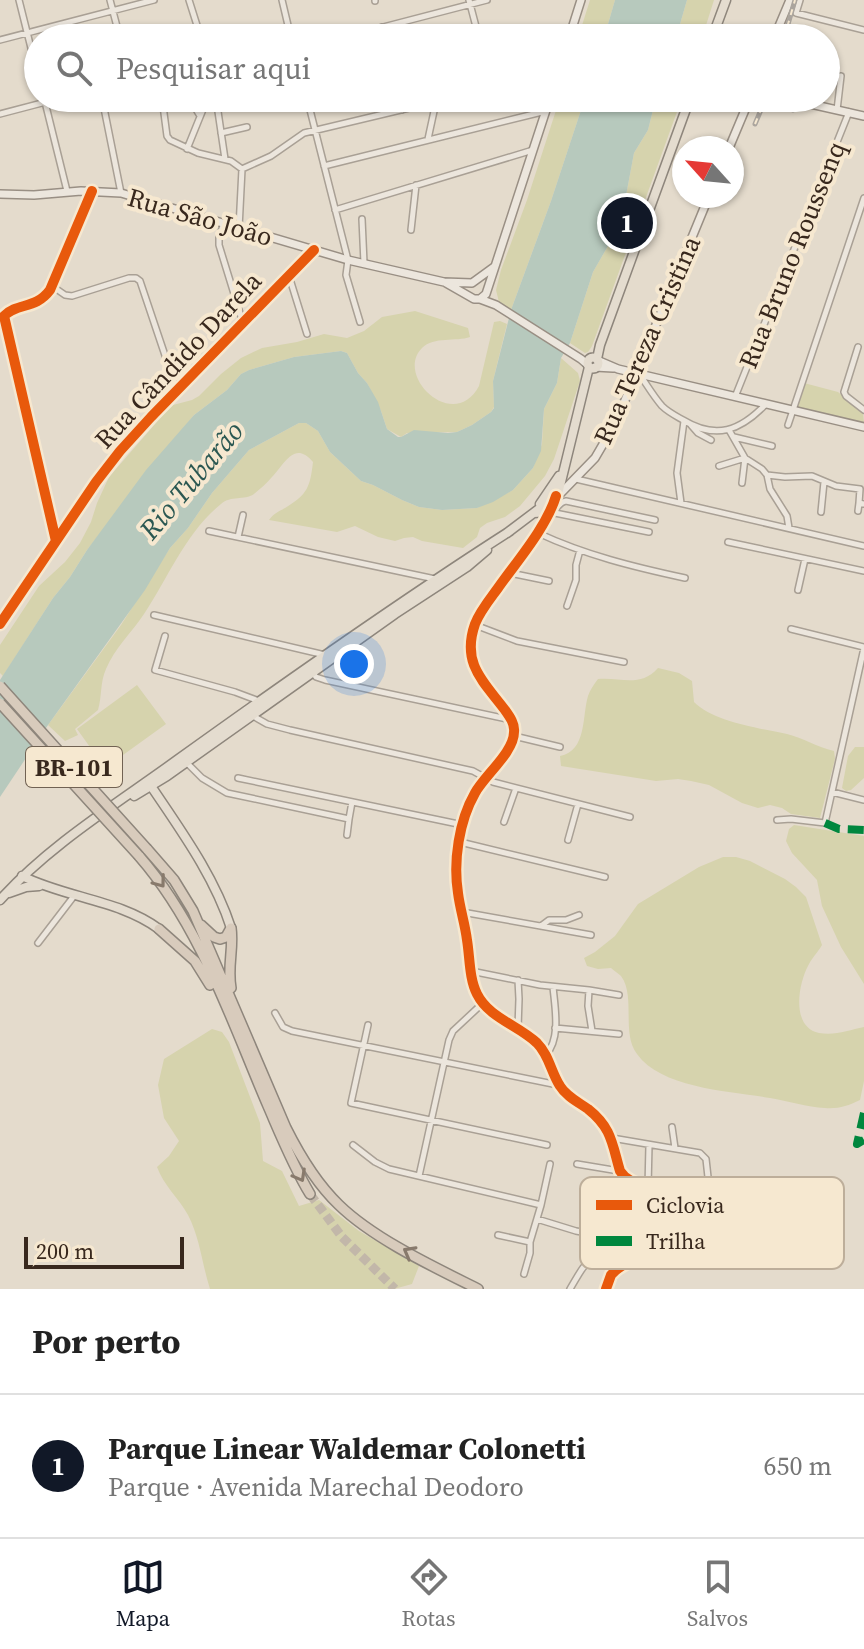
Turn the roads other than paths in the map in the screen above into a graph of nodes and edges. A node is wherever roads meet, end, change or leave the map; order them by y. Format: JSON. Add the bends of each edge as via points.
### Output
{"nodes":[{"id":1,"x":19,"y":0,"type":"edge"},
{"id":2,"x":110,"y":0,"type":"edge"},
{"id":3,"x":154,"y":0,"type":"edge"},
{"id":4,"x":189,"y":0,"type":"edge"},
{"id":5,"x":282,"y":0,"type":"edge"},
{"id":6,"x":487,"y":0,"type":"edge"},
{"id":7,"x":581,"y":0,"type":"edge"},
{"id":8,"x":726,"y":0,"type":"edge"},
{"id":9,"x":790,"y":0,"type":"edge"},
{"id":10,"x":800,"y":0,"type":"edge"},
{"id":11,"x":470,"y":2,"type":"edge"},
{"id":12,"x":112,"y":11,"type":"junction"},
{"id":13,"x":25,"y":24,"type":"edge"},
{"id":14,"x":62,"y":24,"type":"edge"},
{"id":15,"x":116,"y":24,"type":"edge"},
{"id":16,"x":196,"y":24,"type":"edge"},
{"id":17,"x":288,"y":24,"type":"edge"},
{"id":18,"x":393,"y":24,"type":"edge"},
{"id":19,"x":476,"y":24,"type":"edge"},
{"id":20,"x":573,"y":24,"type":"edge"},
{"id":21,"x":717,"y":24,"type":"edge"},
{"id":22,"x":780,"y":24,"type":"edge"},
{"id":23,"x":864,"y":30,"type":"edge"},
{"id":24,"x":24,"y":34,"type":"edge"},
{"id":25,"x":0,"y":40,"type":"edge"},
{"id":26,"x":841,"y":76,"type":"dead end"},
{"id":27,"x":840,"y":84,"type":"edge"},
{"id":28,"x":24,"y":106,"type":"edge"},
{"id":29,"x":840,"y":110,"type":"edge"},
{"id":30,"x":47,"y":112,"type":"edge"},
{"id":31,"x":105,"y":112,"type":"edge"},
{"id":32,"x":164,"y":112,"type":"edge"},
{"id":33,"x":198,"y":112,"type":"edge"},
{"id":34,"x":202,"y":112,"type":"edge"},
{"id":35,"x":218,"y":112,"type":"edge"},
{"id":36,"x":310,"y":112,"type":"edge"},
{"id":37,"x":394,"y":112,"type":"edge"},
{"id":38,"x":434,"y":112,"type":"edge"},
{"id":39,"x":542,"y":112,"type":"edge"},
{"id":40,"x":546,"y":112,"type":"edge"},
{"id":41,"x":685,"y":112,"type":"edge"},
{"id":42,"x":744,"y":112,"type":"edge"},
{"id":43,"x":849,"y":112,"type":"junction"},
{"id":44,"x":0,"y":114,"type":"edge"},
{"id":45,"x":201,"y":116,"type":"junction"},
{"id":46,"x":864,"y":116,"type":"edge"},
{"id":47,"x":247,"y":127,"type":"dead end"},
{"id":48,"x":315,"y":132,"type":"junction"},
{"id":49,"x":221,"y":133,"type":"junction"},
{"id":50,"x":734,"y":136,"type":"edge"},
{"id":51,"x":428,"y":139,"type":"junction"},
{"id":52,"x":187,"y":149,"type":"junction"},
{"id":53,"x":533,"y":149,"type":"junction"},
{"id":54,"x":225,"y":159,"type":"junction"},
{"id":55,"x":324,"y":166,"type":"junction"},
{"id":56,"x":242,"y":169,"type":"junction"},
{"id":57,"x":416,"y":185,"type":"junction"},
{"id":58,"x":67,"y":191,"type":"junction"},
{"id":59,"x":92,"y":191,"type":"junction"},
{"id":60,"x":121,"y":193,"type":"junction"},
{"id":61,"x":0,"y":194,"type":"edge"},
{"id":62,"x":864,"y":198,"type":"edge"},
{"id":63,"x":704,"y":208,"type":"edge"},
{"id":64,"x":335,"y":210,"type":"junction"},
{"id":65,"x":362,"y":219,"type":"dead end"},
{"id":66,"x":224,"y":223,"type":"junction"},
{"id":67,"x":239,"y":228,"type":"junction"},
{"id":68,"x":411,"y":230,"type":"dead end"},
{"id":69,"x":314,"y":250,"type":"junction"},
{"id":70,"x":348,"y":260,"type":"junction"},
{"id":71,"x":364,"y":264,"type":"junction"},
{"id":72,"x":494,"y":267,"type":"junction"},
{"id":73,"x":289,"y":276,"type":"junction"},
{"id":74,"x":444,"y":282,"type":"junction"},
{"id":75,"x":474,"y":282,"type":"junction"},
{"id":76,"x":52,"y":286,"type":"junction"},
{"id":77,"x":486,"y":290,"type":"junction"},
{"id":78,"x":470,"y":296,"type":"junction"},
{"id":79,"x":480,"y":299,"type":"junction"},
{"id":80,"x":498,"y":307,"type":"junction"},
{"id":81,"x":360,"y":322,"type":"dead end"},
{"id":82,"x":243,"y":323,"type":"junction"},
{"id":83,"x":307,"y":334,"type":"dead end"},
{"id":84,"x":858,"y":347,"type":"dead end"},
{"id":85,"x":590,"y":362,"type":"junction"},
{"id":86,"x":638,"y":374,"type":"junction"},
{"id":87,"x":177,"y":391,"type":"junction"},
{"id":88,"x":735,"y":397,"type":"junction"},
{"id":89,"x":766,"y":404,"type":"junction"},
{"id":90,"x":792,"y":410,"type":"junction"},
{"id":91,"x":864,"y":410,"type":"edge"},
{"id":92,"x":687,"y":423,"type":"junction"},
{"id":93,"x":788,"y":425,"type":"dead end"},
{"id":94,"x":864,"y":427,"type":"edge"},
{"id":95,"x":729,"y":430,"type":"junction"},
{"id":96,"x":733,"y":437,"type":"junction"},
{"id":97,"x":711,"y":440,"type":"dead end"},
{"id":98,"x":772,"y":446,"type":"dead end"},
{"id":99,"x":745,"y":458,"type":"junction"},
{"id":100,"x":719,"y":466,"type":"dead end"},
{"id":101,"x":767,"y":475,"type":"junction"},
{"id":102,"x":576,"y":479,"type":"junction"},
{"id":103,"x":824,"y":482,"type":"junction"},
{"id":104,"x":742,"y":483,"type":"dead end"},
{"id":105,"x":556,"y":492,"type":"junction"},
{"id":106,"x":681,"y":503,"type":"junction"},
{"id":107,"x":862,"y":503,"type":"edge"},
{"id":108,"x":858,"y":511,"type":"dead end"},
{"id":109,"x":549,"y":512,"type":"junction"},
{"id":110,"x":821,"y":512,"type":"dead end"},
{"id":111,"x":533,"y":513,"type":"junction"},
{"id":112,"x":243,"y":515,"type":"dead end"},
{"id":113,"x":655,"y":520,"type":"dead end"},
{"id":114,"x":789,"y":528,"type":"junction"},
{"id":115,"x":209,"y":531,"type":"dead end"},
{"id":116,"x":537,"y":532,"type":"junction"},
{"id":117,"x":649,"y":532,"type":"dead end"},
{"id":118,"x":238,"y":537,"type":"junction"},
{"id":119,"x":56,"y":541,"type":"junction"},
{"id":120,"x":728,"y":542,"type":"dead end"},
{"id":121,"x":864,"y":546,"type":"edge"},
{"id":122,"x":580,"y":550,"type":"junction"},
{"id":123,"x":805,"y":559,"type":"junction"},
{"id":124,"x":864,"y":571,"type":"edge"},
{"id":125,"x":509,"y":573,"type":"junction"},
{"id":126,"x":685,"y":578,"type":"dead end"},
{"id":127,"x":549,"y":581,"type":"dead end"},
{"id":128,"x":437,"y":582,"type":"junction"},
{"id":129,"x":798,"y":590,"type":"dead end"},
{"id":130,"x":567,"y":606,"type":"dead end"},
{"id":131,"x":154,"y":615,"type":"dead end"},
{"id":132,"x":0,"y":624,"type":"edge"},
{"id":133,"x":475,"y":625,"type":"junction"},
{"id":134,"x":791,"y":629,"type":"dead end"},
{"id":135,"x":165,"y":636,"type":"dead end"},
{"id":136,"x":864,"y":648,"type":"edge"},
{"id":137,"x":327,"y":658,"type":"junction"},
{"id":138,"x":624,"y":662,"type":"dead end"},
{"id":139,"x":310,"y":670,"type":"junction"},
{"id":140,"x":860,"y":680,"type":"edge"},
{"id":141,"x":0,"y":686,"type":"edge"},
{"id":142,"x":259,"y":702,"type":"junction"},
{"id":143,"x":0,"y":703,"type":"edge"},
{"id":144,"x":253,"y":716,"type":"junction"},
{"id":145,"x":512,"y":720,"type":"junction"},
{"id":146,"x":514,"y":736,"type":"junction"},
{"id":147,"x":560,"y":747,"type":"dead end"},
{"id":148,"x":184,"y":760,"type":"junction"},
{"id":149,"x":238,"y":778,"type":"dead end"},
{"id":150,"x":485,"y":778,"type":"junction"},
{"id":151,"x":162,"y":780,"type":"junction"},
{"id":152,"x":150,"y":784,"type":"junction"},
{"id":153,"x":516,"y":788,"type":"junction"},
{"id":154,"x":143,"y":792,"type":"junction"},
{"id":155,"x":832,"y":792,"type":"junction"},
{"id":156,"x":160,"y":800,"type":"junction"},
{"id":157,"x":864,"y":800,"type":"edge"},
{"id":158,"x":352,"y":802,"type":"junction"},
{"id":159,"x":578,"y":804,"type":"junction"},
{"id":160,"x":105,"y":811,"type":"junction"},
{"id":161,"x":630,"y":817,"type":"dead end"},
{"id":162,"x":349,"y":819,"type":"junction"},
{"id":163,"x":777,"y":820,"type":"dead end"},
{"id":164,"x":504,"y":822,"type":"dead end"},
{"id":165,"x":463,"y":825,"type":"junction"},
{"id":166,"x":347,"y":835,"type":"dead end"},
{"id":167,"x":568,"y":840,"type":"dead end"},
{"id":168,"x":460,"y":842,"type":"junction"},
{"id":169,"x":143,"y":853,"type":"junction"},
{"id":170,"x":26,"y":873,"type":"junction"},
{"id":171,"x":605,"y":877,"type":"dead end"},
{"id":172,"x":43,"y":886,"type":"junction"},
{"id":173,"x":74,"y":896,"type":"junction"},
{"id":174,"x":2,"y":898,"type":"edge"},
{"id":175,"x":178,"y":909,"type":"junction"},
{"id":176,"x":461,"y":912,"type":"junction"},
{"id":177,"x":579,"y":915,"type":"dead end"},
{"id":178,"x":198,"y":922,"type":"junction"},
{"id":179,"x":540,"y":926,"type":"junction"},
{"id":180,"x":231,"y":928,"type":"junction"},
{"id":181,"x":159,"y":929,"type":"junction"},
{"id":182,"x":591,"y":935,"type":"dead end"},
{"id":183,"x":38,"y":943,"type":"dead end"},
{"id":184,"x":471,"y":971,"type":"junction"},
{"id":185,"x":518,"y":980,"type":"junction"},
{"id":186,"x":553,"y":987,"type":"junction"},
{"id":187,"x":589,"y":990,"type":"junction"},
{"id":188,"x":619,"y":995,"type":"dead end"},
{"id":189,"x":483,"y":1003,"type":"junction"},
{"id":190,"x":236,"y":1011,"type":"junction"},
{"id":191,"x":275,"y":1013,"type":"dead end"},
{"id":192,"x":368,"y":1025,"type":"dead end"},
{"id":193,"x":235,"y":1028,"type":"junction"},
{"id":194,"x":555,"y":1028,"type":"junction"},
{"id":195,"x":517,"y":1029,"type":"junction"},
{"id":196,"x":592,"y":1031,"type":"junction"},
{"id":197,"x":619,"y":1034,"type":"dead end"},
{"id":198,"x":364,"y":1046,"type":"junction"},
{"id":199,"x":546,"y":1055,"type":"junction"},
{"id":200,"x":444,"y":1062,"type":"junction"},
{"id":201,"x":559,"y":1085,"type":"junction"},
{"id":202,"x":431,"y":1120,"type":"junction"},
{"id":203,"x":672,"y":1127,"type":"dead end"},
{"id":204,"x":612,"y":1138,"type":"junction"},
{"id":205,"x":649,"y":1144,"type":"junction"},
{"id":206,"x":353,"y":1145,"type":"dead end"},
{"id":207,"x":547,"y":1145,"type":"dead end"},
{"id":208,"x":675,"y":1148,"type":"junction"},
{"id":209,"x":550,"y":1164,"type":"dead end"},
{"id":210,"x":577,"y":1164,"type":"dead end"},
{"id":211,"x":620,"y":1171,"type":"junction"},
{"id":212,"x":419,"y":1176,"type":"junction"},
{"id":213,"x":625,"y":1177,"type":"edge"},
{"id":214,"x":648,"y":1177,"type":"edge"},
{"id":215,"x":708,"y":1177,"type":"dead end"},
{"id":216,"x":310,"y":1194,"type":"tunnel mouth"},
{"id":217,"x":541,"y":1205,"type":"junction"},
{"id":218,"x":537,"y":1219,"type":"junction"},
{"id":219,"x":580,"y":1232,"type":"edge"},
{"id":220,"x":498,"y":1235,"type":"dead end"},
{"id":221,"x":530,"y":1242,"type":"junction"},
{"id":222,"x":582,"y":1269,"type":"edge"},
{"id":223,"x":618,"y":1269,"type":"edge"},
{"id":224,"x":524,"y":1274,"type":"dead end"},
{"id":225,"x":478,"y":1289,"type":"edge"},
{"id":226,"x":570,"y":1289,"type":"edge"},
{"id":227,"x":606,"y":1289,"type":"edge"}],
"edges":[{"from":1,"to":13,"type":"street"},
{"from":2,"to":12,"type":"street"},
{"from":3,"to":12,"type":"street"},
{"from":4,"to":16,"type":"street"},
{"from":5,"to":17,"type":"street"},
{"from":6,"to":11,"type":"street"},
{"from":7,"to":20,"type":"street"},
{"from":8,"to":21,"type":"main road"},
{"from":9,"to":22,"type":"street"},
{"from":10,"to":23,"type":"street","via":[[796,13]]},
{"from":11,"to":18,"type":"street"},
{"from":11,"to":19,"type":"street"},
{"from":12,"to":14,"type":"street"},
{"from":12,"to":15,"type":"street"},
{"from":24,"to":25,"type":"street"},
{"from":26,"to":27,"type":"street"},
{"from":28,"to":44,"type":"street"},
{"from":29,"to":43,"type":"street"},
{"from":30,"to":58,"type":"street"},
{"from":31,"to":60,"type":"street"},
{"from":32,"to":52,"type":"street","via":[[168,138]]},
{"from":33,"to":45,"type":"street"},
{"from":34,"to":45,"type":"street"},
{"from":35,"to":49,"type":"street"},
{"from":36,"to":48,"type":"street"},
{"from":37,"to":48,"type":"street"},
{"from":38,"to":51,"type":"street"},
{"from":39,"to":51,"type":"street"},
{"from":40,"to":53,"type":"street"},
{"from":41,"to":85,"type":"main road"},
{"from":42,"to":50,"type":"street"},
{"from":43,"to":46,"type":"street"},
{"from":43,"to":88,"type":"street","name":"Rua Bruno Roussenq"},
{"from":45,"to":52,"type":"street"},
{"from":47,"to":49,"type":"street"},
{"from":48,"to":55,"type":"street"},
{"from":48,"to":56,"type":"street","via":[[304,133]]},
{"from":49,"to":54,"type":"street"},
{"from":51,"to":55,"type":"street"},
{"from":52,"to":54,"type":"street"},
{"from":53,"to":57,"type":"street"},
{"from":53,"to":72,"type":"street"},
{"from":54,"to":56,"type":"street"},
{"from":55,"to":64,"type":"street"},
{"from":56,"to":67,"type":"street"},
{"from":57,"to":64,"type":"street"},
{"from":57,"to":68,"type":"street"},
{"from":58,"to":59,"type":"street","name":"Rua São João"},
{"from":58,"to":61,"type":"street","name":"Rua São João"},
{"from":59,"to":60,"type":"street","name":"Rua São João"},
{"from":59,"to":76,"type":"street"},
{"from":60,"to":66,"type":"street","name":"Rua São João"},
{"from":62,"to":90,"type":"street"},
{"from":63,"to":86,"type":"street","name":"Rua Tereza Cristina"},
{"from":64,"to":70,"type":"street"},
{"from":65,"to":71,"type":"street"},
{"from":66,"to":67,"type":"street","name":"Rua São João"},
{"from":66,"to":82,"type":"street","via":[[219,245]]},
{"from":67,"to":69,"type":"street","name":"Rua São João"},
{"from":69,"to":70,"type":"street","name":"Rua São João"},
{"from":69,"to":73,"type":"street","name":"Rua Cândido Darela"},
{"from":70,"to":71,"type":"street","name":"Rua São João"},
{"from":70,"to":81,"type":"street","via":[[346,275]]},
{"from":71,"to":74,"type":"street","name":"Rua São João"},
{"from":72,"to":75,"type":"street"},
{"from":72,"to":77,"type":"street"},
{"from":73,"to":82,"type":"street","name":"Rua Cândido Darela"},
{"from":73,"to":83,"type":"street"},
{"from":74,"to":75,"type":"street","name":"Rua São João"},
{"from":74,"to":78,"type":"street","name":"Rua São João"},
{"from":75,"to":77,"type":"street"},
{"from":75,"to":78,"type":"street"},
{"from":76,"to":87,"type":"street","via":[[72,296],[129,278],[140,281]]},
{"from":76,"to":119,"type":"street","via":[[41,300],[6,312],[4,319]]},
{"from":77,"to":79,"type":"street"},
{"from":77,"to":80,"type":"street"},
{"from":78,"to":79,"type":"street"},
{"from":79,"to":80,"type":"street"},
{"from":80,"to":85,"type":"street"},
{"from":82,"to":87,"type":"street","name":"Rua Cândido Darela"},
{"from":84,"to":91,"type":"street","via":[[844,392]]},
{"from":85,"to":86,"type":"street"},
{"from":85,"to":105,"type":"main road"},
{"from":86,"to":88,"type":"street"},
{"from":86,"to":92,"type":"street","via":[[661,405]]},
{"from":86,"to":102,"type":"street","name":"Rua Tereza Cristina","via":[[611,433]]},
{"from":87,"to":119,"type":"street","name":"Rua Cândido Darela","via":[[109,465]]},
{"from":88,"to":89,"type":"street"},
{"from":89,"to":90,"type":"street"},
{"from":89,"to":95,"type":"street"},
{"from":90,"to":93,"type":"street"},
{"from":90,"to":94,"type":"street"},
{"from":92,"to":95,"type":"street","via":[[704,430]]},
{"from":92,"to":97,"type":"street"},
{"from":92,"to":106,"type":"street","via":[[677,473]]},
{"from":95,"to":96,"type":"street"},
{"from":96,"to":98,"type":"street"},
{"from":96,"to":99,"type":"street"},
{"from":99,"to":100,"type":"street"},
{"from":99,"to":101,"type":"street"},
{"from":99,"to":104,"type":"street"},
{"from":101,"to":103,"type":"street","via":[[812,476]]},
{"from":101,"to":114,"type":"street"},
{"from":102,"to":105,"type":"street","name":"Rua Tereza Cristina"},
{"from":102,"to":106,"type":"street"},
{"from":103,"to":107,"type":"street","via":[[860,489]]},
{"from":103,"to":110,"type":"street"},
{"from":105,"to":109,"type":"street"},
{"from":105,"to":111,"type":"main road"},
{"from":106,"to":114,"type":"street"},
{"from":107,"to":108,"type":"street"},
{"from":109,"to":111,"type":"main road"},
{"from":109,"to":113,"type":"street","via":[[566,501]]},
{"from":109,"to":116,"type":"street"},
{"from":109,"to":117,"type":"street"},
{"from":111,"to":128,"type":"main road","via":[[467,567]]},
{"from":112,"to":118,"type":"street"},
{"from":114,"to":121,"type":"street"},
{"from":115,"to":118,"type":"street"},
{"from":116,"to":122,"type":"street"},
{"from":116,"to":125,"type":"street"},
{"from":118,"to":128,"type":"street"},
{"from":119,"to":132,"type":"street","name":"Rua Cândido Darela"},
{"from":120,"to":123,"type":"street"},
{"from":122,"to":126,"type":"street"},
{"from":122,"to":130,"type":"street"},
{"from":123,"to":124,"type":"street"},
{"from":123,"to":129,"type":"street"},
{"from":125,"to":127,"type":"street"},
{"from":125,"to":133,"type":"street"},
{"from":128,"to":137,"type":"main road"},
{"from":131,"to":137,"type":"street"},
{"from":133,"to":138,"type":"street","via":[[517,641]]},
{"from":133,"to":145,"type":"street","via":[[475,670]]},
{"from":134,"to":136,"type":"street"},
{"from":135,"to":142,"type":"street","via":[[155,670]]},
{"from":136,"to":140,"type":"street"},
{"from":137,"to":139,"type":"main road"},
{"from":139,"to":142,"type":"main road"},
{"from":139,"to":144,"type":"main road"},
{"from":139,"to":145,"type":"street","via":[[325,680]]},
{"from":140,"to":155,"type":"street"},
{"from":141,"to":169,"type":"highway","number":"BR-101","bridge":true},
{"from":142,"to":144,"type":"main road"},
{"from":142,"to":148,"type":"main road"},
{"from":143,"to":169,"type":"highway","number":"BR-101","bridge":true},
{"from":144,"to":148,"type":"main road"},
{"from":144,"to":150,"type":"street","via":[[267,724]]},
{"from":145,"to":146,"type":"street"},
{"from":146,"to":147,"type":"street"},
{"from":146,"to":150,"type":"street"},
{"from":148,"to":151,"type":"main road"},
{"from":148,"to":152,"type":"main road"},
{"from":148,"to":162,"type":"street","via":[[227,793]]},
{"from":149,"to":158,"type":"street"},
{"from":150,"to":153,"type":"street"},
{"from":150,"to":165,"type":"street"},
{"from":151,"to":152,"type":"main road"},
{"from":151,"to":156,"type":"main road"},
{"from":152,"to":154,"type":"main road"},
{"from":152,"to":156,"type":"main road"},
{"from":152,"to":160,"type":"main road"},
{"from":153,"to":159,"type":"street"},
{"from":153,"to":164,"type":"street"},
{"from":154,"to":156,"type":"main road"},
{"from":154,"to":160,"type":"main road"},
{"from":155,"to":157,"type":"street"},
{"from":155,"to":163,"type":"street","via":[[825,823]]},
{"from":156,"to":180,"type":"main road","via":[[218,896]]},
{"from":158,"to":162,"type":"street"},
{"from":158,"to":165,"type":"street"},
{"from":159,"to":161,"type":"street"},
{"from":159,"to":167,"type":"street"},
{"from":160,"to":170,"type":"main road"},
{"from":162,"to":166,"type":"street"},
{"from":165,"to":168,"type":"street"},
{"from":168,"to":171,"type":"street"},
{"from":168,"to":176,"type":"street","via":[[456,878]]},
{"from":169,"to":175,"type":"highway","number":"BR-101","one_way":true},
{"from":169,"to":178,"type":"highway","number":"BR-101","via":[[181,890]]},
{"from":170,"to":172,"type":"main road"},
{"from":170,"to":174,"type":"main road"},
{"from":172,"to":173,"type":"main road"},
{"from":172,"to":174,"type":"main road"},
{"from":173,"to":181,"type":"main road","via":[[133,913]]},
{"from":173,"to":183,"type":"street"},
{"from":175,"to":181,"type":"highway","via":[[178,932]]},
{"from":175,"to":193,"type":"highway","number":"BR-101"},
{"from":176,"to":179,"type":"street"},
{"from":176,"to":184,"type":"street"},
{"from":177,"to":179,"type":"street"},
{"from":178,"to":180,"type":"highway","via":[[217,939]]},
{"from":178,"to":190,"type":"highway","number":"BR-101"},
{"from":179,"to":182,"type":"street"},
{"from":180,"to":190,"type":"highway","via":[[228,971]]},
{"from":181,"to":193,"type":"highway","via":[[195,961]]},
{"from":184,"to":185,"type":"street"},
{"from":184,"to":189,"type":"street"},
{"from":185,"to":186,"type":"street"},
{"from":185,"to":195,"type":"street"},
{"from":186,"to":187,"type":"street"},
{"from":186,"to":194,"type":"street"},
{"from":187,"to":188,"type":"street"},
{"from":187,"to":196,"type":"street"},
{"from":189,"to":195,"type":"street"},
{"from":189,"to":200,"type":"street","via":[[450,1035]]},
{"from":225,"to":190,"type":"highway","number":"BR-101","one_way":true,"via":[[374,1232],[323,1188],[294,1145]]},
{"from":191,"to":198,"type":"street","via":[[286,1029]]},
{"from":192,"to":198,"type":"street"},
{"from":193,"to":216,"type":"highway","number":"BR-101","one_way":true},
{"from":194,"to":196,"type":"street"},
{"from":194,"to":199,"type":"street"},
{"from":195,"to":199,"type":"street"},
{"from":196,"to":197,"type":"street"},
{"from":198,"to":200,"type":"street"},
{"from":198,"to":202,"type":"street","via":[[351,1103]]},
{"from":199,"to":201,"type":"street"},
{"from":200,"to":201,"type":"street"},
{"from":200,"to":202,"type":"street"},
{"from":201,"to":204,"type":"street","via":[[597,1117]]},
{"from":202,"to":207,"type":"street"},
{"from":202,"to":212,"type":"street"},
{"from":203,"to":208,"type":"street"},
{"from":204,"to":205,"type":"street"},
{"from":204,"to":211,"type":"street"},
{"from":205,"to":208,"type":"street"},
{"from":205,"to":214,"type":"street"},
{"from":206,"to":212,"type":"street","via":[[382,1165]]},
{"from":208,"to":215,"type":"street","via":[[704,1155]]},
{"from":209,"to":217,"type":"street"},
{"from":210,"to":211,"type":"street"},
{"from":211,"to":213,"type":"street"},
{"from":212,"to":217,"type":"street"},
{"from":217,"to":218,"type":"street"},
{"from":218,"to":219,"type":"street"},
{"from":218,"to":221,"type":"street"},
{"from":220,"to":221,"type":"street"},
{"from":221,"to":224,"type":"street"},
{"from":222,"to":226,"type":"street"},
{"from":223,"to":227,"type":"street"}]}
